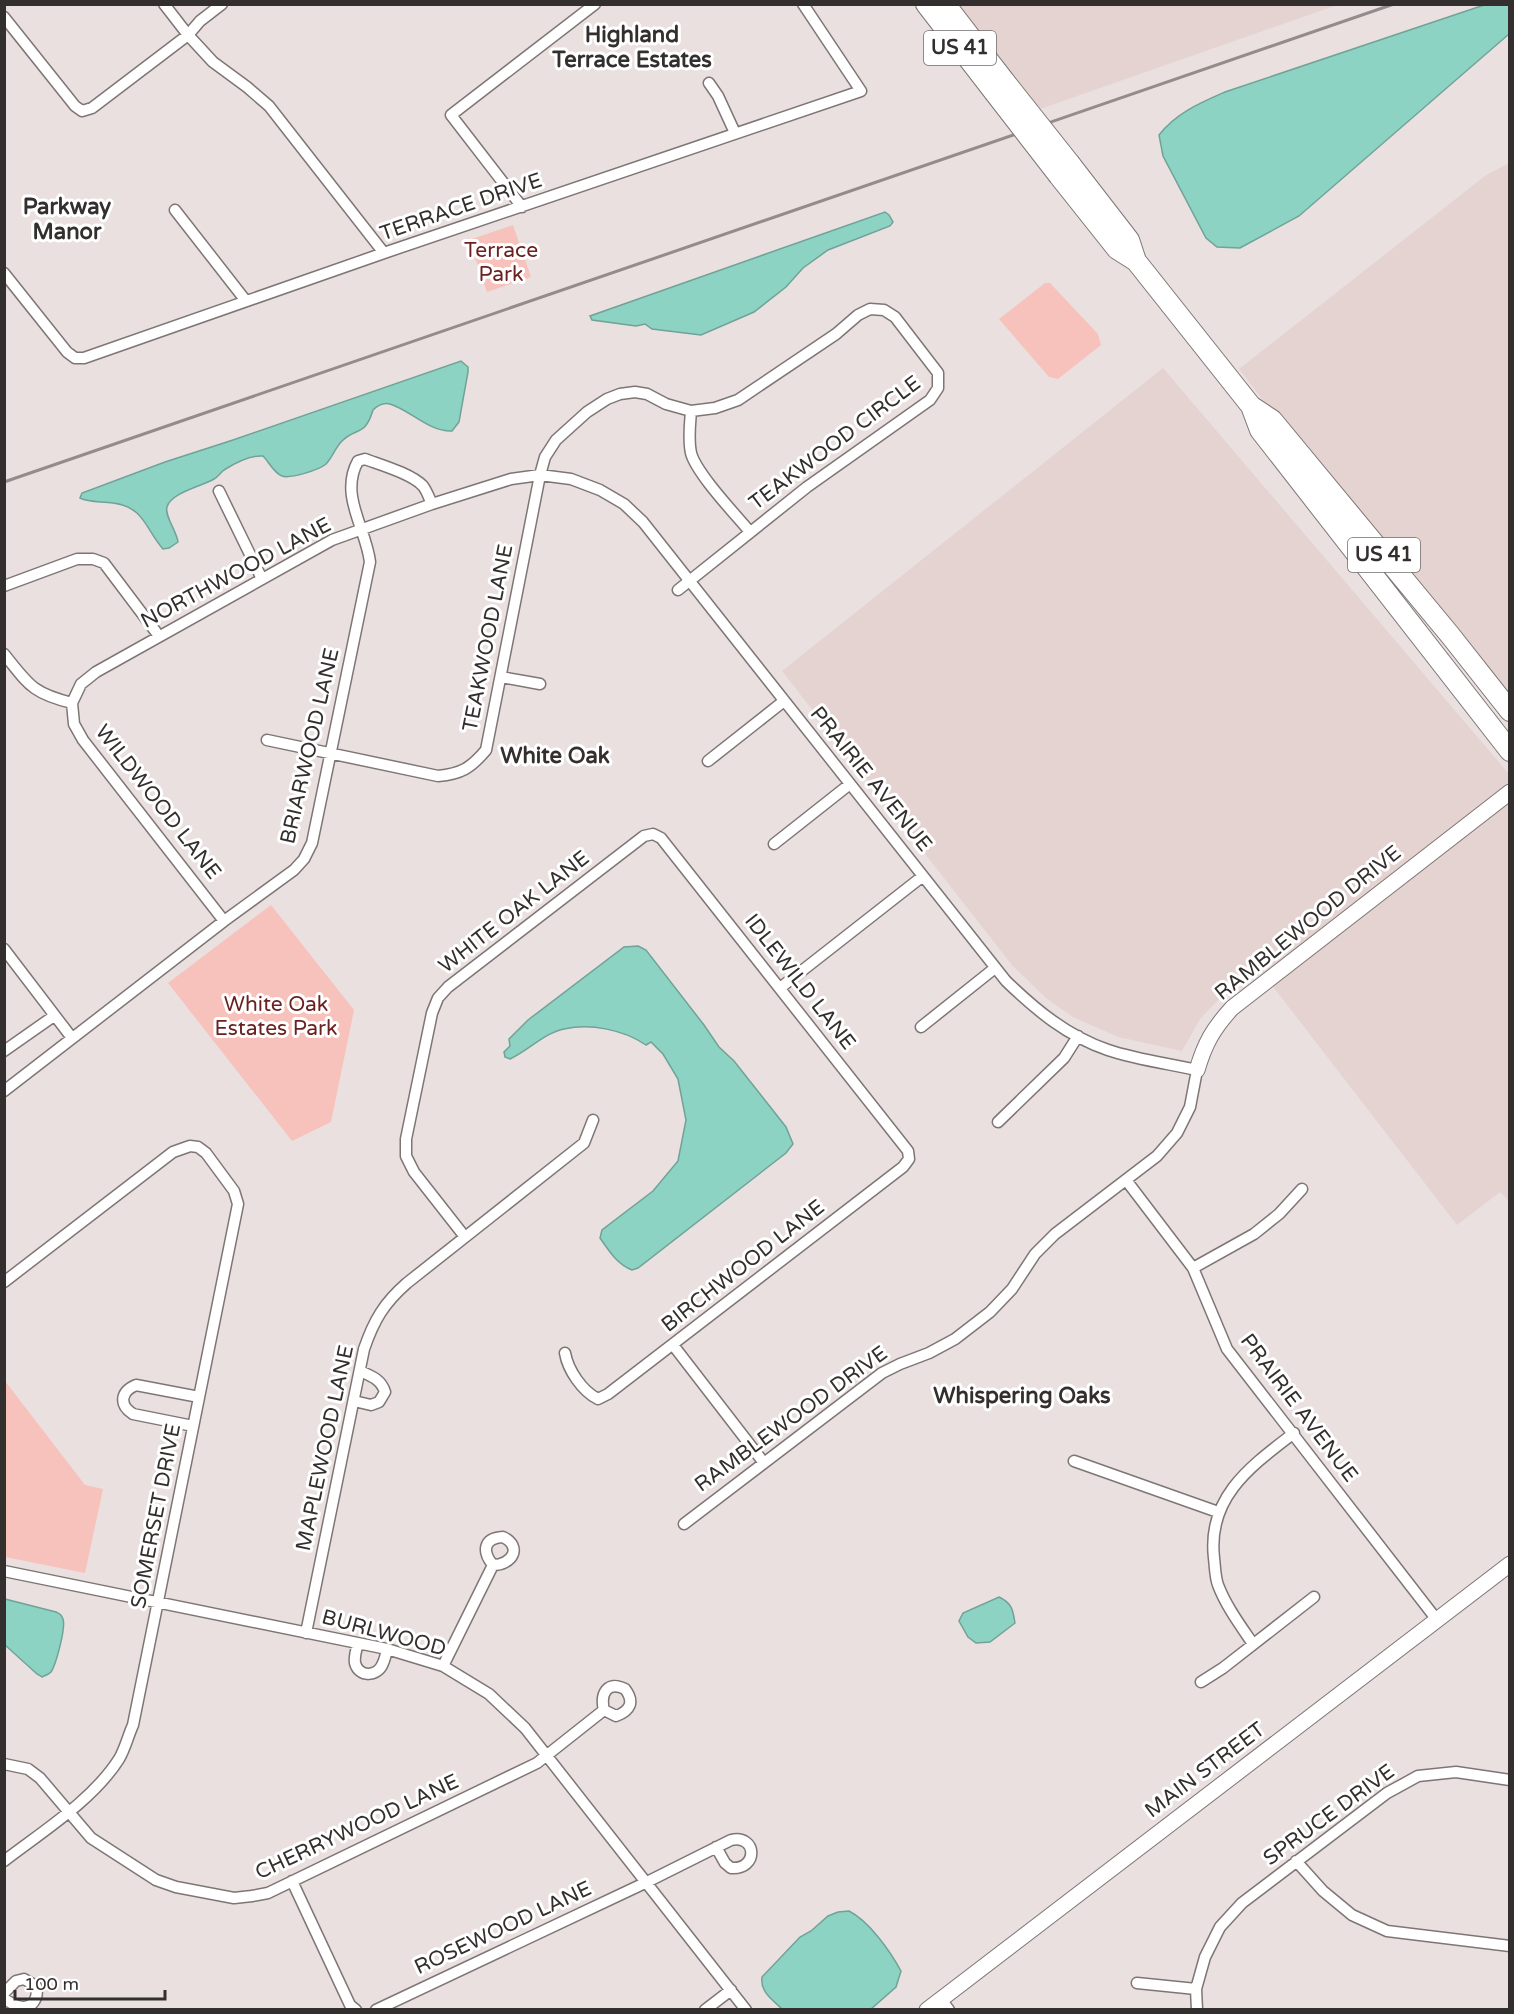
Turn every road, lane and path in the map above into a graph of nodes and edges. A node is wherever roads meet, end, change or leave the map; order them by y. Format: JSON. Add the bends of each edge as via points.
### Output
{"nodes":[{"id":1,"x":164,"y":4,"type":"edge"},
{"id":2,"x":222,"y":4,"type":"edge"},
{"id":3,"x":595,"y":4,"type":"edge"},
{"id":4,"x":803,"y":4,"type":"edge"},
{"id":5,"x":926,"y":4,"type":"edge"},
{"id":6,"x":945,"y":4,"type":"edge"},
{"id":7,"x":4,"y":17,"type":"edge"},
{"id":8,"x":188,"y":35,"type":"junction"},
{"id":9,"x":709,"y":82,"type":"dead end"},
{"id":10,"x":1000,"y":87,"type":"junction"},
{"id":11,"x":735,"y":133,"type":"junction"},
{"id":12,"x":522,"y":207,"type":"junction"},
{"id":13,"x":175,"y":210,"type":"dead end"},
{"id":14,"x":384,"y":253,"type":"junction"},
{"id":15,"x":4,"y":273,"type":"edge"},
{"id":16,"x":246,"y":301,"type":"junction"},
{"id":17,"x":1251,"y":406,"type":"junction"},
{"id":18,"x":691,"y":411,"type":"junction"},
{"id":19,"x":540,"y":475,"type":"junction"},
{"id":20,"x":219,"y":491,"type":"dead end"},
{"id":21,"x":432,"y":504,"type":"junction"},
{"id":22,"x":361,"y":530,"type":"junction"},
{"id":23,"x":750,"y":532,"type":"junction"},
{"id":24,"x":261,"y":579,"type":"junction"},
{"id":25,"x":689,"y":581,"type":"junction"},
{"id":26,"x":4,"y":586,"type":"edge"},
{"id":27,"x":678,"y":590,"type":"dead end"},
{"id":28,"x":159,"y":636,"type":"junction"},
{"id":29,"x":4,"y":654,"type":"edge"},
{"id":30,"x":501,"y":677,"type":"junction"},
{"id":31,"x":540,"y":684,"type":"dead end"},
{"id":32,"x":784,"y":701,"type":"junction"},
{"id":33,"x":72,"y":702,"type":"junction"},
{"id":34,"x":1509,"y":711,"type":"edge"},
{"id":35,"x":267,"y":741,"type":"dead end"},
{"id":36,"x":1509,"y":751,"type":"edge"},
{"id":37,"x":330,"y":753,"type":"junction"},
{"id":38,"x":708,"y":761,"type":"dead end"},
{"id":39,"x":850,"y":784,"type":"junction"},
{"id":40,"x":1509,"y":792,"type":"edge"},
{"id":41,"x":653,"y":834,"type":"joint"},
{"id":42,"x":774,"y":844,"type":"dead end"},
{"id":43,"x":923,"y":876,"type":"junction"},
{"id":44,"x":225,"y":921,"type":"junction"},
{"id":45,"x":4,"y":949,"type":"edge"},
{"id":46,"x":995,"y":968,"type":"junction"},
{"id":47,"x":780,"y":988,"type":"junction"},
{"id":48,"x":54,"y":1016,"type":"junction"},
{"id":49,"x":921,"y":1027,"type":"dead end"},
{"id":50,"x":1078,"y":1036,"type":"junction"},
{"id":51,"x":72,"y":1038,"type":"junction"},
{"id":52,"x":4,"y":1052,"type":"edge"},
{"id":53,"x":1197,"y":1070,"type":"junction"},
{"id":54,"x":4,"y":1091,"type":"edge"},
{"id":55,"x":592,"y":1120,"type":"dead end"},
{"id":56,"x":998,"y":1122,"type":"dead end"},
{"id":57,"x":909,"y":1159,"type":"joint"},
{"id":58,"x":1126,"y":1180,"type":"junction"},
{"id":59,"x":1302,"y":1189,"type":"dead end"},
{"id":60,"x":465,"y":1237,"type":"junction"},
{"id":61,"x":1192,"y":1268,"type":"junction"},
{"id":62,"x":4,"y":1282,"type":"edge"},
{"id":63,"x":673,"y":1345,"type":"junction"},
{"id":64,"x":565,"y":1353,"type":"dead end"},
{"id":65,"x":360,"y":1371,"type":"junction"},
{"id":66,"x":199,"y":1397,"type":"junction"},
{"id":67,"x":354,"y":1401,"type":"junction"},
{"id":68,"x":193,"y":1426,"type":"junction"},
{"id":69,"x":1294,"y":1433,"type":"junction"},
{"id":70,"x":1074,"y":1461,"type":"dead end"},
{"id":71,"x":764,"y":1463,"type":"junction"},
{"id":72,"x":1218,"y":1512,"type":"junction"},
{"id":73,"x":684,"y":1524,"type":"dead end"},
{"id":74,"x":1509,"y":1564,"type":"edge"},
{"id":75,"x":493,"y":1565,"type":"dead end"},
{"id":76,"x":4,"y":1570,"type":"edge"},
{"id":77,"x":1314,"y":1597,"type":"dead end"},
{"id":78,"x":158,"y":1603,"type":"junction"},
{"id":79,"x":1437,"y":1620,"type":"junction"},
{"id":80,"x":306,"y":1632,"type":"junction"},
{"id":81,"x":358,"y":1644,"type":"junction"},
{"id":82,"x":1253,"y":1644,"type":"junction"},
{"id":83,"x":387,"y":1649,"type":"junction"},
{"id":84,"x":443,"y":1666,"type":"junction"},
{"id":85,"x":1201,"y":1682,"type":"dead end"},
{"id":86,"x":604,"y":1710,"type":"dead end"},
{"id":87,"x":547,"y":1756,"type":"junction"},
{"id":88,"x":4,"y":1764,"type":"edge"},
{"id":89,"x":1509,"y":1780,"type":"edge"},
{"id":90,"x":68,"y":1812,"type":"junction"},
{"id":91,"x":716,"y":1847,"type":"dead end"},
{"id":92,"x":4,"y":1861,"type":"edge"},
{"id":93,"x":1296,"y":1861,"type":"junction"},
{"id":94,"x":292,"y":1881,"type":"junction"},
{"id":95,"x":647,"y":1882,"type":"junction"},
{"id":96,"x":1509,"y":1946,"type":"edge"},
{"id":97,"x":1137,"y":1983,"type":"dead end"},
{"id":98,"x":1196,"y":1989,"type":"junction"},
{"id":99,"x":730,"y":1990,"type":"junction"},
{"id":100,"x":4,"y":1993,"type":"edge"},
{"id":101,"x":4,"y":1999,"type":"edge"},
{"id":102,"x":945,"y":2004,"type":"edge"},
{"id":103,"x":356,"y":2010,"type":"edge"},
{"id":104,"x":376,"y":2010,"type":"edge"},
{"id":105,"x":705,"y":2010,"type":"edge"},
{"id":106,"x":746,"y":2010,"type":"edge"},
{"id":107,"x":927,"y":2010,"type":"edge"},
{"id":108,"x":1197,"y":2010,"type":"edge"}],
"edges":[{"from":1,"to":8,"type":"street"},
{"from":2,"to":8,"type":"street"},
{"from":3,"to":12,"type":"street","via":[[451,115]]},
{"from":4,"to":11,"type":"street","name":"TERRACE DRIVE","via":[[861,91]]},
{"from":5,"to":10,"type":"highway","number":"US 41"},
{"from":6,"to":10,"type":"highway","number":"US 41"},
{"from":7,"to":8,"type":"street","via":[[82,111],[92,108]]},
{"from":8,"to":14,"type":"street","via":[[213,62],[268,106]]},
{"from":9,"to":11,"type":"street"},
{"from":10,"to":17,"type":"highway","number":"US 41","bridge":true,"via":[[1065,170],[1129,240],[1136,261]]},
{"from":11,"to":12,"type":"street","name":"TERRACE DRIVE"},
{"from":12,"to":14,"type":"street","name":"TERRACE DRIVE"},
{"from":13,"to":16,"type":"street"},
{"from":14,"to":16,"type":"street","name":"TERRACE DRIVE"},
{"from":15,"to":16,"type":"street","name":"TERRACE DRIVE","via":[[75,358]]},
{"from":17,"to":34,"type":"highway","number":"US 41","via":[[1272,420]]},
{"from":17,"to":36,"type":"highway","number":"US 41","via":[[1260,430]]},
{"from":18,"to":19,"type":"street","name":"TEAKWOOD CIRCLE","via":[[635,392],[607,399],[556,440]]},
{"from":18,"to":23,"type":"street","via":[[692,456]]},
{"from":18,"to":23,"type":"street","name":"TEAKWOOD CIRCLE","via":[[738,400],[870,309],[895,316],[938,373],[938,388],[930,400]]},
{"from":19,"to":21,"type":"street","name":"NORTHWOOD LANE","via":[[511,478]]},
{"from":19,"to":25,"type":"street","name":"PRAIRIE AVENUE","via":[[571,479],[624,504]]},
{"from":19,"to":30,"type":"street","name":"TEAKWOOD LANE"},
{"from":20,"to":24,"type":"street"},
{"from":21,"to":22,"type":"street","name":"NORTHWOOD LANE"},
{"from":21,"to":22,"type":"street","name":"BRIARWOOD LANE","via":[[417,480],[365,459],[358,461],[353,470],[352,504]]},
{"from":22,"to":24,"type":"street","name":"NORTHWOOD LANE","via":[[333,540]]},
{"from":22,"to":37,"type":"street","name":"BRIARWOOD LANE","via":[[370,562]]},
{"from":23,"to":25,"type":"street","name":"TEAKWOOD CIRCLE"},
{"from":24,"to":28,"type":"street","name":"NORTHWOOD LANE"},
{"from":25,"to":27,"type":"street","name":"TEAKWOOD CIRCLE"},
{"from":25,"to":32,"type":"street","name":"PRAIRIE AVENUE"},
{"from":26,"to":28,"type":"street","via":[[77,559],[93,559],[104,563]]},
{"from":28,"to":33,"type":"street","name":"NORTHWOOD LANE","via":[[96,672],[81,684]]},
{"from":29,"to":33,"type":"street","via":[[37,691]]},
{"from":30,"to":31,"type":"street"},
{"from":30,"to":37,"type":"street","name":"TEAKWOOD LANE","via":[[486,750],[474,764],[456,774],[438,776]]},
{"from":32,"to":38,"type":"street"},
{"from":32,"to":39,"type":"street","name":"PRAIRIE AVENUE"},
{"from":33,"to":44,"type":"street","name":"WILDWOOD LANE","via":[[74,724],[83,740]]},
{"from":35,"to":37,"type":"street","name":"TEAKWOOD LANE"},
{"from":37,"to":44,"type":"street","name":"BRIARWOOD LANE","via":[[312,843],[304,859]]},
{"from":39,"to":42,"type":"street"},
{"from":39,"to":43,"type":"street","name":"PRAIRIE AVENUE"},
{"from":40,"to":53,"type":"street","name":"RAMBLEWOOD DRIVE","via":[[1233,1008],[1214,1028]]},
{"from":41,"to":47,"type":"street","name":"IDLEWILD LANE","via":[[661,838]]},
{"from":41,"to":60,"type":"street","name":"WHITE OAK LANE","via":[[644,836],[438,998],[406,1139],[406,1156]]},
{"from":43,"to":46,"type":"street","name":"PRAIRIE AVENUE"},
{"from":43,"to":47,"type":"street"},
{"from":44,"to":51,"type":"street","name":"BRIARWOOD LANE"},
{"from":45,"to":48,"type":"street"},
{"from":46,"to":49,"type":"street"},
{"from":46,"to":50,"type":"street","name":"PRAIRIE AVENUE","via":[[1034,1008]]},
{"from":47,"to":57,"type":"street","name":"IDLEWILD LANE","via":[[908,1151]]},
{"from":48,"to":51,"type":"street"},
{"from":48,"to":52,"type":"street"},
{"from":50,"to":53,"type":"street","name":"PRAIRIE AVENUE","via":[[1108,1050]]},
{"from":50,"to":56,"type":"street","via":[[1064,1058]]},
{"from":51,"to":54,"type":"street","name":"BRIARWOOD LANE"},
{"from":53,"to":58,"type":"street","name":"RAMBLEWOOD DRIVE","via":[[1190,1107],[1177,1133],[1157,1156]]},
{"from":55,"to":60,"type":"street","name":"MAPLEWOOD LANE","via":[[584,1143]]},
{"from":57,"to":63,"type":"street","name":"BIRCHWOOD LANE"},
{"from":58,"to":61,"type":"street","name":"PRAIRIE AVENUE"},
{"from":58,"to":71,"type":"street","name":"RAMBLEWOOD DRIVE","via":[[1055,1234],[990,1312],[955,1339],[882,1373]]},
{"from":59,"to":61,"type":"street","via":[[1254,1234]]},
{"from":60,"to":65,"type":"street","name":"MAPLEWOOD LANE","via":[[393,1295],[368,1338]]},
{"from":61,"to":69,"type":"street","name":"PRAIRIE AVENUE","via":[[1227,1349]]},
{"from":62,"to":66,"type":"street","name":"SOMERSET DRIVE","via":[[173,1152],[198,1147],[234,1191],[238,1204]]},
{"from":63,"to":64,"type":"street","name":"BIRCHWOOD LANE","via":[[598,1399],[590,1395],[567,1366]]},
{"from":63,"to":71,"type":"street"},
{"from":65,"to":67,"type":"street","name":"MAPLEWOOD LANE"},
{"from":65,"to":67,"type":"street","via":[[377,1379],[385,1392],[379,1402],[371,1405]]},
{"from":66,"to":68,"type":"street","name":"SOMERSET DRIVE"},
{"from":66,"to":68,"type":"street","via":[[136,1385],[123,1395],[122,1403],[133,1414]]},
{"from":67,"to":80,"type":"street","name":"MAPLEWOOD LANE"},
{"from":68,"to":78,"type":"street","name":"SOMERSET DRIVE"},
{"from":69,"to":72,"type":"street","via":[[1235,1485]]},
{"from":69,"to":79,"type":"street","name":"PRAIRIE AVENUE"},
{"from":70,"to":72,"type":"street"},
{"from":71,"to":73,"type":"street","name":"RAMBLEWOOD DRIVE"},
{"from":72,"to":82,"type":"street","via":[[1213,1548],[1217,1582],[1232,1614]]},
{"from":74,"to":79,"type":"street","name":"MAIN STREET"},
{"from":75,"to":84,"type":"street"},
{"from":76,"to":78,"type":"street","name":"BURLWOOD"},
{"from":77,"to":82,"type":"street"},
{"from":78,"to":80,"type":"street","name":"BURLWOOD"},
{"from":78,"to":90,"type":"street","name":"SOMERSET DRIVE","via":[[133,1725],[120,1757],[102,1783]]},
{"from":79,"to":102,"type":"street","name":"MAIN STREET"},
{"from":80,"to":81,"type":"street","name":"BURLWOOD"},
{"from":81,"to":83,"type":"street","name":"BURLWOOD"},
{"from":81,"to":83,"type":"street","via":[[356,1664],[369,1675],[380,1670]]},
{"from":82,"to":85,"type":"street"},
{"from":83,"to":84,"type":"street","name":"BURLWOOD"},
{"from":84,"to":87,"type":"street","name":"BURLWOOD","via":[[489,1694],[525,1728]]},
{"from":86,"to":87,"type":"street","name":"CHERRYWOOD LANE"},
{"from":87,"to":94,"type":"street","name":"CHERRYWOOD LANE"},
{"from":87,"to":95,"type":"street","name":"BURLWOOD"},
{"from":88,"to":90,"type":"street","name":"CHERRYWOOD LANE","via":[[28,1769],[40,1778]]},
{"from":89,"to":93,"type":"street","name":"SPRUCE DRIVE","via":[[1456,1772],[1418,1776],[1387,1793]]},
{"from":90,"to":92,"type":"street","name":"SOMERSET DRIVE"},
{"from":90,"to":94,"type":"street","name":"CHERRYWOOD LANE","via":[[91,1838],[156,1880],[176,1887],[234,1898],[268,1893]]},
{"from":91,"to":95,"type":"street","name":"ROSEWOOD LANE"},
{"from":93,"to":96,"type":"street","via":[[1323,1892],[1352,1915],[1387,1931]]},
{"from":93,"to":98,"type":"street","name":"SPRUCE DRIVE","via":[[1242,1902],[1221,1927],[1205,1957]]},
{"from":94,"to":103,"type":"street"},
{"from":95,"to":99,"type":"street","name":"BURLWOOD"},
{"from":95,"to":104,"type":"street","name":"ROSEWOOD LANE"},
{"from":97,"to":98,"type":"street"},
{"from":98,"to":108,"type":"street","name":"SPRUCE DRIVE"},
{"from":99,"to":105,"type":"street"},
{"from":99,"to":106,"type":"street","name":"BURLWOOD"},
{"from":100,"to":101,"type":"street","via":[[24,1979],[36,1986],[38,1993],[36,2000],[25,2008]]},
{"from":102,"to":107,"type":"street","name":"MAIN STREET"}]}
